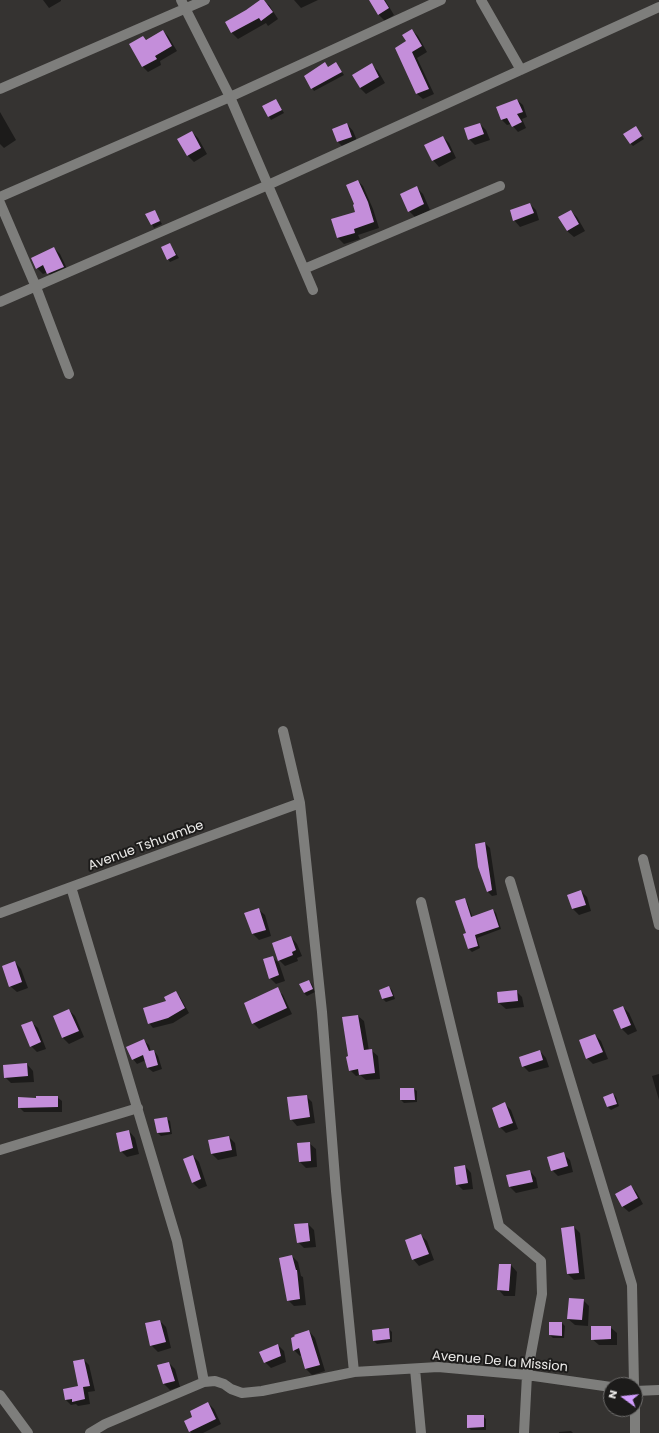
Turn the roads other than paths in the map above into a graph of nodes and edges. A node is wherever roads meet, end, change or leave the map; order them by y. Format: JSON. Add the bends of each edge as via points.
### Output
{"nodes":[{"id":1,"x":204,"y":0,"type":"edge"},
{"id":2,"x":441,"y":0,"type":"edge"},
{"id":3,"x":481,"y":0,"type":"edge"},
{"id":4,"x":184,"y":4,"type":"edge"},
{"id":5,"x":659,"y":7,"type":"edge"},
{"id":6,"x":521,"y":70,"type":"junction"},
{"id":7,"x":0,"y":89,"type":"edge"},
{"id":8,"x":230,"y":97,"type":"junction"},
{"id":9,"x":268,"y":186,"type":"junction"},
{"id":10,"x":500,"y":186,"type":"dead end"},
{"id":11,"x":0,"y":197,"type":"edge"},
{"id":12,"x":0,"y":203,"type":"edge"},
{"id":13,"x":304,"y":269,"type":"junction"},
{"id":14,"x":36,"y":287,"type":"junction"},
{"id":15,"x":313,"y":290,"type":"dead end"},
{"id":16,"x":0,"y":302,"type":"edge"},
{"id":17,"x":69,"y":374,"type":"dead end"},
{"id":18,"x":283,"y":731,"type":"dead end"},
{"id":19,"x":300,"y":803,"type":"junction"},
{"id":20,"x":643,"y":859,"type":"dead end"},
{"id":21,"x":510,"y":881,"type":"dead end"},
{"id":22,"x":71,"y":887,"type":"junction"},
{"id":23,"x":421,"y":902,"type":"dead end"},
{"id":24,"x":0,"y":913,"type":"edge"},
{"id":25,"x":659,"y":925,"type":"edge"},
{"id":26,"x":138,"y":1108,"type":"junction"},
{"id":27,"x":0,"y":1150,"type":"edge"},
{"id":28,"x":415,"y":1369,"type":"junction"},
{"id":29,"x":354,"y":1372,"type":"junction"},
{"id":30,"x":527,"y":1375,"type":"junction"},
{"id":31,"x":634,"y":1377,"type":"edge"},
{"id":32,"x":204,"y":1382,"type":"junction"},
{"id":33,"x":603,"y":1386,"type":"edge"},
{"id":34,"x":659,"y":1390,"type":"edge"},
{"id":35,"x":643,"y":1391,"type":"edge"},
{"id":36,"x":0,"y":1395,"type":"edge"},
{"id":37,"x":635,"y":1417,"type":"edge"},
{"id":38,"x":28,"y":1433,"type":"edge"},
{"id":39,"x":90,"y":1433,"type":"edge"},
{"id":40,"x":421,"y":1433,"type":"edge"},
{"id":41,"x":524,"y":1433,"type":"edge"},
{"id":42,"x":636,"y":1433,"type":"edge"}],
"edges":[{"from":1,"to":4,"type":"street"},
{"from":2,"to":8,"type":"street"},
{"from":3,"to":6,"type":"street"},
{"from":4,"to":7,"type":"street"},
{"from":4,"to":8,"type":"street"},
{"from":5,"to":6,"type":"street"},
{"from":6,"to":9,"type":"street"},
{"from":8,"to":9,"type":"street"},
{"from":8,"to":11,"type":"street"},
{"from":9,"to":13,"type":"street"},
{"from":9,"to":14,"type":"street"},
{"from":10,"to":13,"type":"street"},
{"from":12,"to":14,"type":"street"},
{"from":13,"to":15,"type":"street"},
{"from":14,"to":16,"type":"street"},
{"from":14,"to":17,"type":"street"},
{"from":18,"to":19,"type":"street"},
{"from":19,"to":22,"type":"street","name":"Avenue Tshuambe"},
{"from":19,"to":29,"type":"street","via":[[322,1012]]},
{"from":20,"to":25,"type":"street"},
{"from":21,"to":31,"type":"street","via":[[632,1285]]},
{"from":22,"to":24,"type":"street","name":"Avenue Tshuambe"},
{"from":22,"to":26,"type":"street"},
{"from":23,"to":30,"type":"street","via":[[499,1226],[541,1261],[542,1294]]},
{"from":26,"to":27,"type":"street"},
{"from":26,"to":32,"type":"street","via":[[177,1241]]},
{"from":28,"to":29,"type":"street","name":"Avenue De la Mission"},
{"from":28,"to":30,"type":"street","name":"Avenue De la Mission","via":[[438,1367]]},
{"from":28,"to":40,"type":"street"},
{"from":29,"to":32,"type":"street","name":"Avenue De la Mission","via":[[242,1393],[215,1381]]},
{"from":30,"to":33,"type":"street","name":"Avenue De la Mission"},
{"from":30,"to":41,"type":"street"},
{"from":32,"to":39,"type":"street","name":"Avenue De la Mission"},
{"from":34,"to":35,"type":"street"},
{"from":36,"to":38,"type":"street"},
{"from":37,"to":42,"type":"street"}]}
